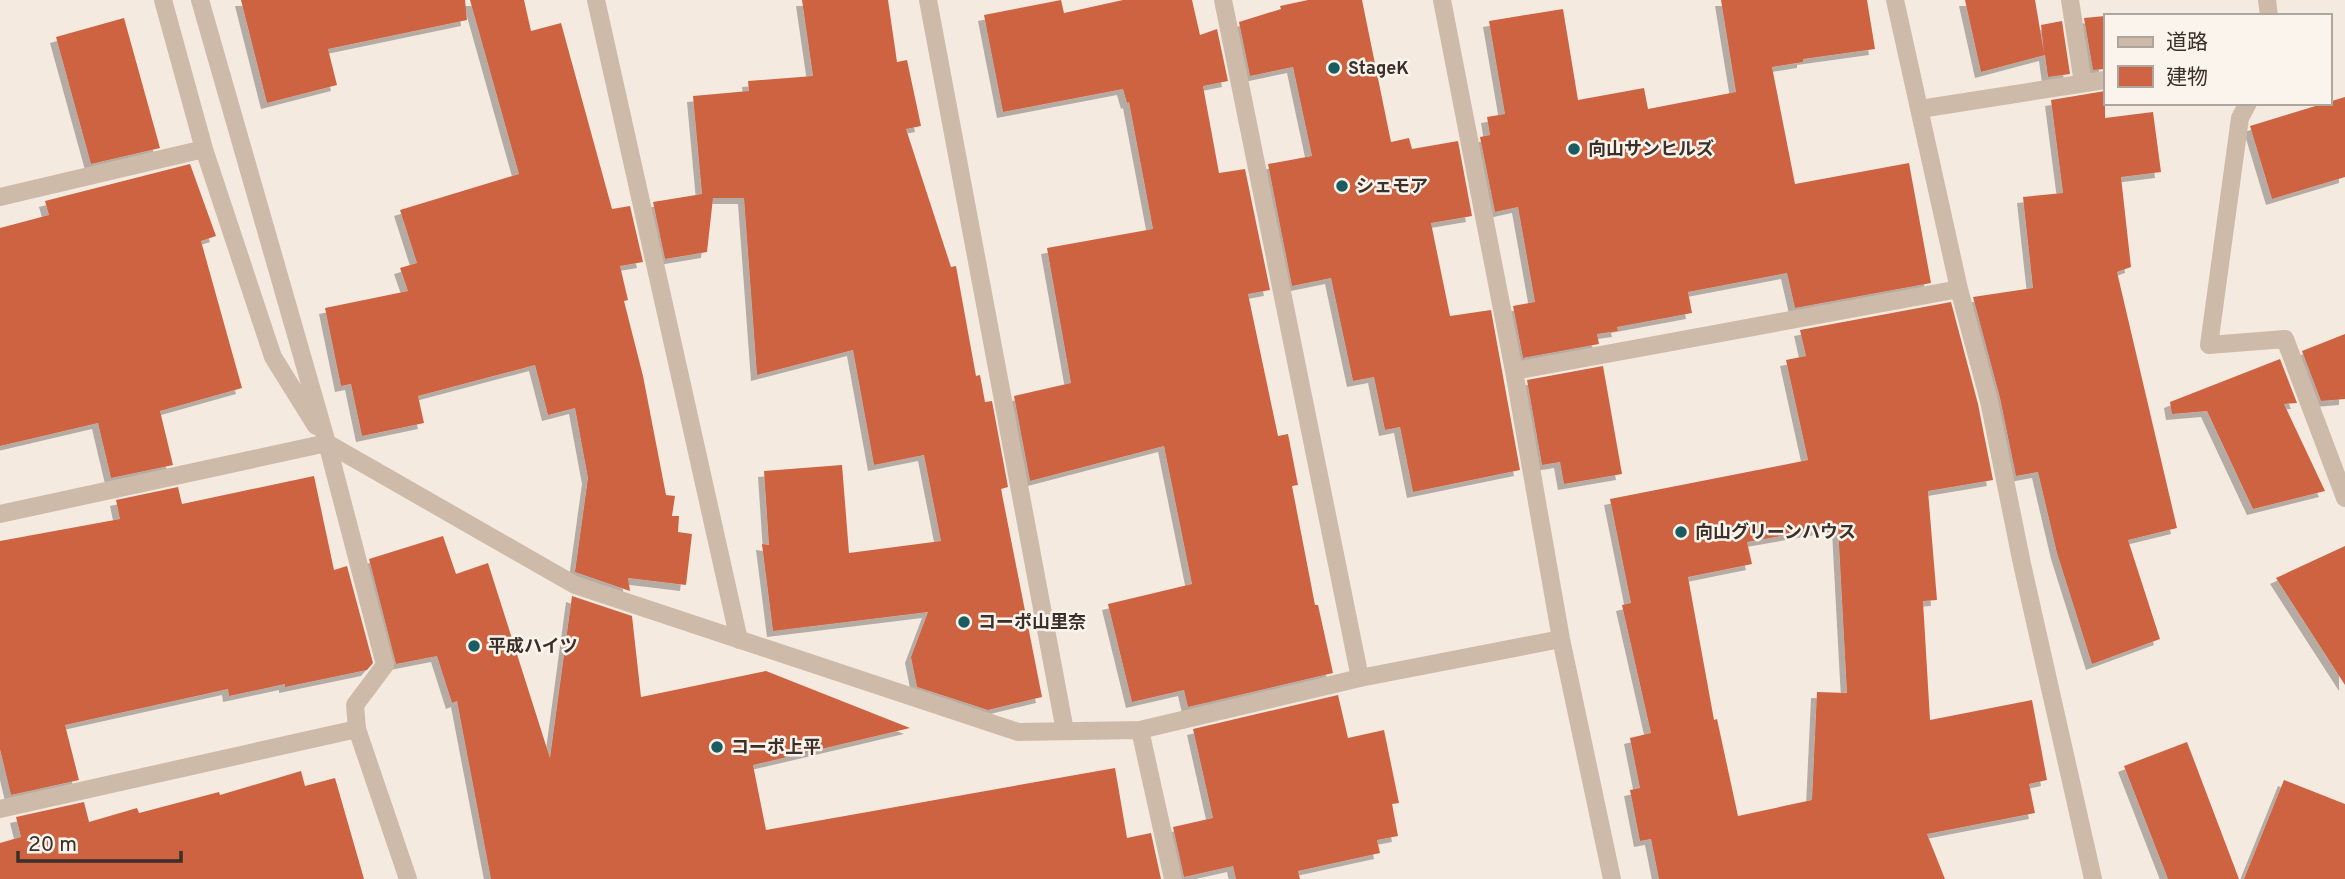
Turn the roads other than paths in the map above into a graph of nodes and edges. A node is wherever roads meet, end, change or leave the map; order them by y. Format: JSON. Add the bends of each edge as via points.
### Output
{"nodes":[{"id":1,"x":163,"y":0,"type":"edge"},
{"id":2,"x":200,"y":0,"type":"edge"},
{"id":3,"x":596,"y":0,"type":"edge"},
{"id":4,"x":928,"y":0,"type":"edge"},
{"id":5,"x":1223,"y":0,"type":"edge"},
{"id":6,"x":1442,"y":0,"type":"edge"},
{"id":7,"x":1895,"y":0,"type":"edge"},
{"id":8,"x":2070,"y":0,"type":"edge"},
{"id":9,"x":2104,"y":80,"type":"edge"},
{"id":10,"x":2083,"y":83,"type":"junction"},
{"id":11,"x":2247,"y":105,"type":"edge"},
{"id":12,"x":1920,"y":109,"type":"junction"},
{"id":13,"x":204,"y":149,"type":"junction"},
{"id":14,"x":0,"y":197,"type":"edge"},
{"id":15,"x":1959,"y":289,"type":"junction"},
{"id":16,"x":1514,"y":371,"type":"junction"},
{"id":17,"x":327,"y":443,"type":"junction"},
{"id":18,"x":2345,"y":499,"type":"edge"},
{"id":19,"x":0,"y":514,"type":"edge"},
{"id":20,"x":1561,"y":639,"type":"junction"},
{"id":21,"x":739,"y":640,"type":"junction"},
{"id":22,"x":1360,"y":678,"type":"junction"},
{"id":23,"x":357,"y":729,"type":"junction"},
{"id":24,"x":1140,"y":730,"type":"junction"},
{"id":25,"x":1065,"y":731,"type":"junction"},
{"id":26,"x":0,"y":809,"type":"edge"},
{"id":27,"x":408,"y":879,"type":"edge"},
{"id":28,"x":1173,"y":879,"type":"edge"},
{"id":29,"x":1612,"y":879,"type":"edge"},
{"id":30,"x":2092,"y":879,"type":"edge"}],
"edges":[{"from":1,"to":13,"type":"street"},
{"from":2,"to":17,"type":"street"},
{"from":3,"to":21,"type":"street"},
{"from":4,"to":25,"type":"street"},
{"from":5,"to":22,"type":"street"},
{"from":6,"to":16,"type":"street"},
{"from":7,"to":12,"type":"street"},
{"from":8,"to":10,"type":"street"},
{"from":9,"to":10,"type":"street"},
{"from":10,"to":12,"type":"street"},
{"from":11,"to":18,"type":"street","via":[[2240,118],[2209,345],[2285,339]]},
{"from":12,"to":15,"type":"street"},
{"from":13,"to":14,"type":"street"},
{"from":13,"to":17,"type":"street","via":[[272,357]]},
{"from":15,"to":16,"type":"street"},
{"from":15,"to":30,"type":"street","via":[[1989,401]]},
{"from":16,"to":20,"type":"street"},
{"from":17,"to":19,"type":"street"},
{"from":17,"to":21,"type":"street","via":[[575,585]]},
{"from":17,"to":23,"type":"street","via":[[385,665],[355,705]]},
{"from":20,"to":22,"type":"street"},
{"from":20,"to":29,"type":"street"},
{"from":21,"to":25,"type":"street","via":[[1018,732]]},
{"from":22,"to":24,"type":"street"},
{"from":23,"to":26,"type":"street"},
{"from":23,"to":27,"type":"street"},
{"from":24,"to":25,"type":"street"},
{"from":24,"to":28,"type":"street"}]}
